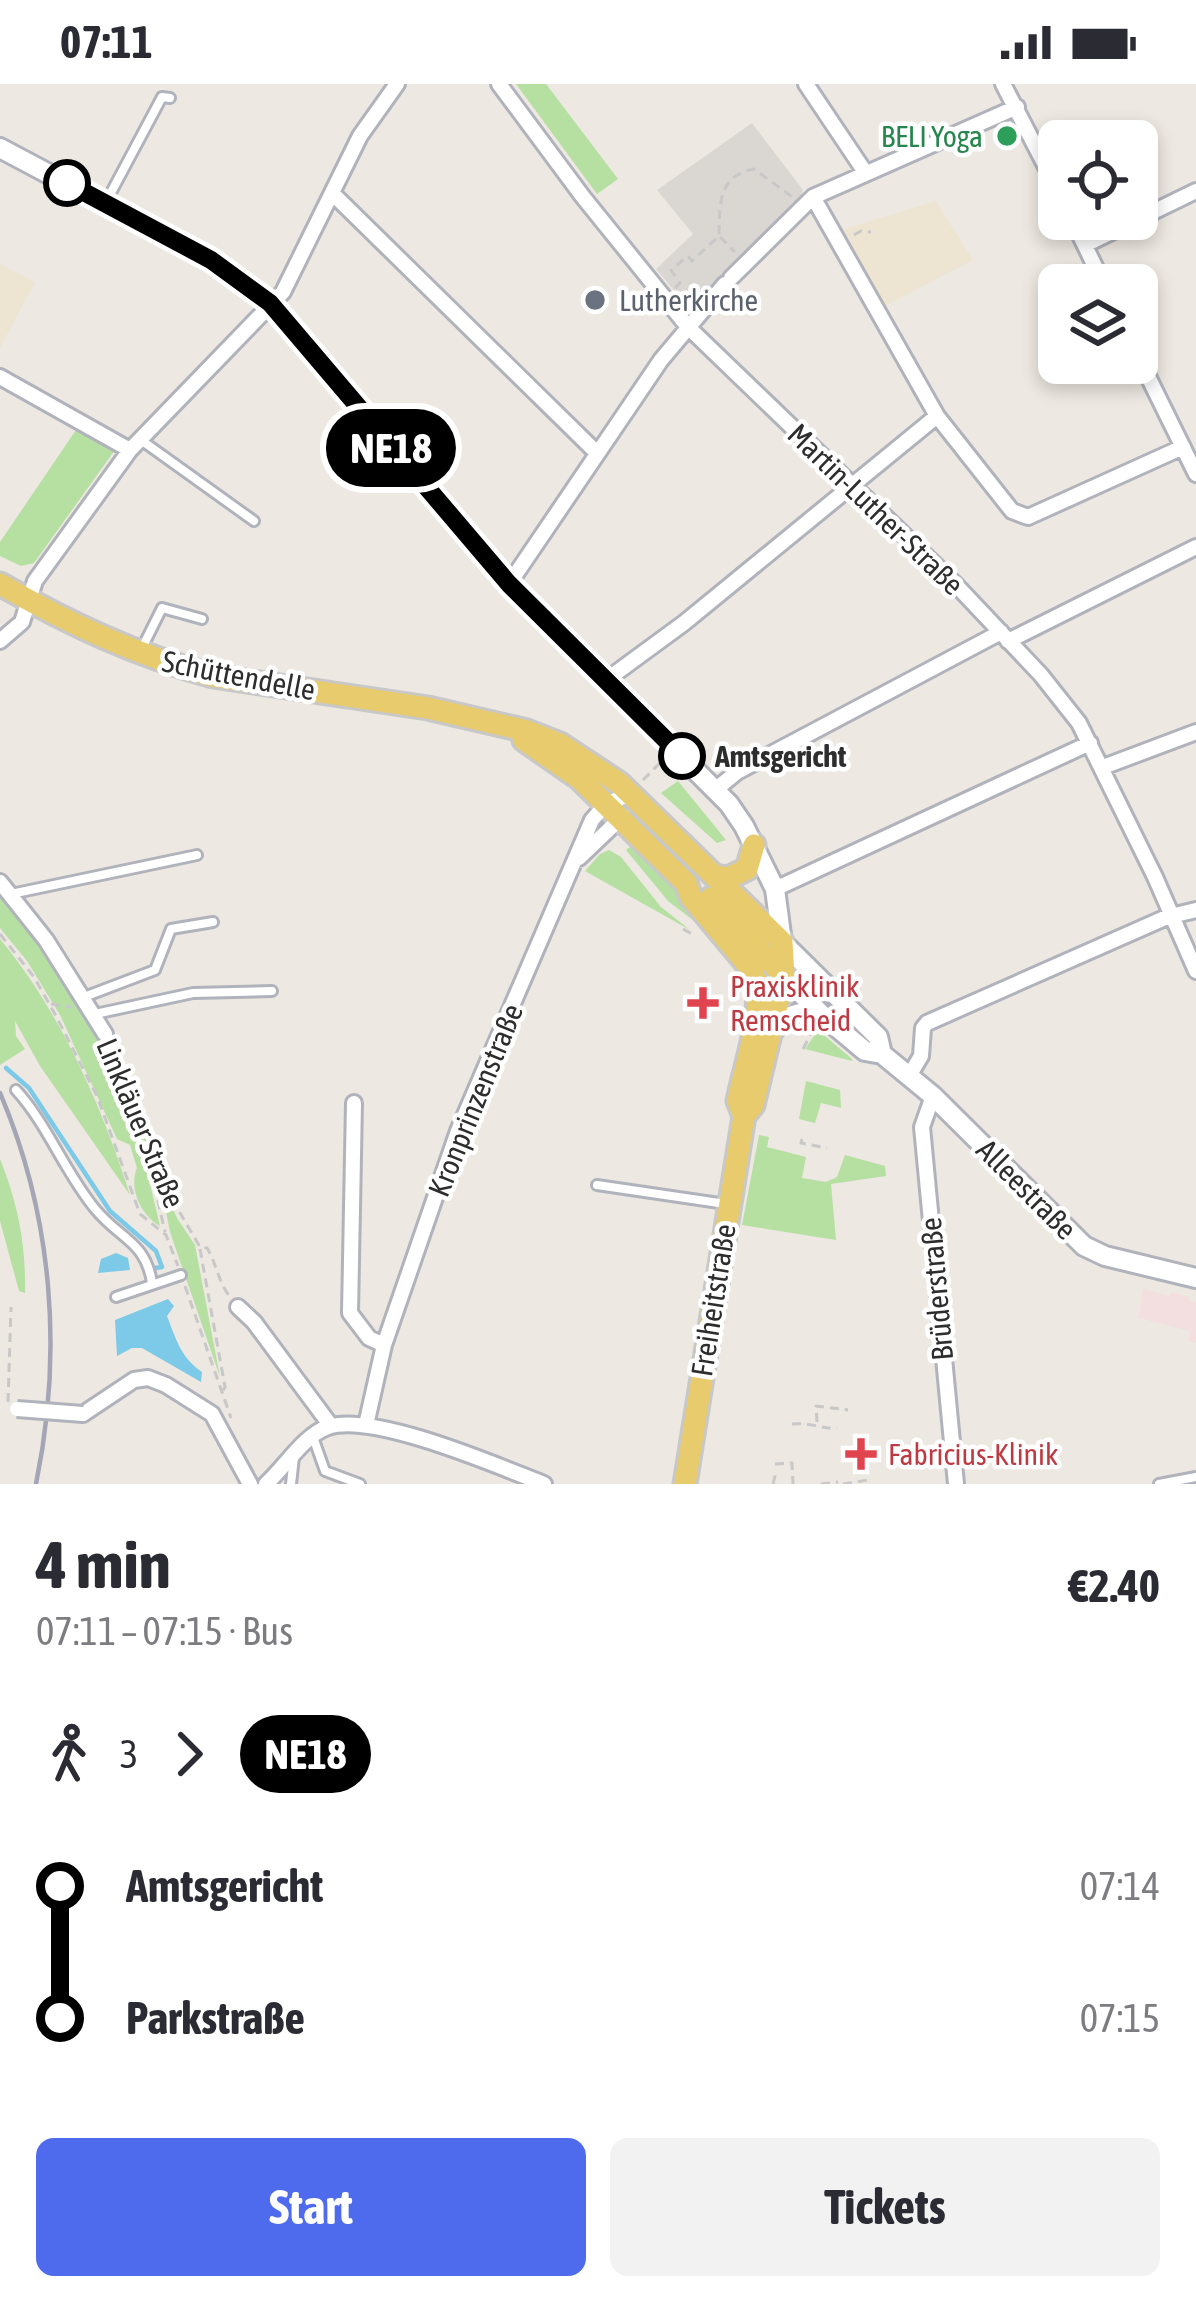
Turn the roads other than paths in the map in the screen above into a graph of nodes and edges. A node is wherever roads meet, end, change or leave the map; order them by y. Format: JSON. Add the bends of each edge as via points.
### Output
{"nodes":[{"id":1,"x":397,"y":84,"type":"edge"},
{"id":2,"x":499,"y":84,"type":"edge"},
{"id":3,"x":806,"y":84,"type":"edge"},
{"id":4,"x":1003,"y":84,"type":"edge"},
{"id":5,"x":170,"y":98,"type":"dead end"},
{"id":6,"x":1017,"y":107,"type":"junction"},
{"id":7,"x":0,"y":148,"type":"edge"},
{"id":8,"x":1038,"y":150,"type":"edge"},
{"id":9,"x":865,"y":172,"type":"junction"},
{"id":10,"x":1196,"y":190,"type":"edge"},
{"id":11,"x":332,"y":193,"type":"junction"},
{"id":12,"x":808,"y":202,"type":"junction"},
{"id":13,"x":105,"y":203,"type":"junction"},
{"id":14,"x":1083,"y":240,"type":"edge"},
{"id":15,"x":1085,"y":244,"type":"junction"},
{"id":16,"x":1094,"y":264,"type":"edge"},
{"id":17,"x":270,"y":303,"type":"junction"},
{"id":18,"x":688,"y":327,"type":"junction"},
{"id":19,"x":0,"y":376,"type":"edge"},
{"id":20,"x":1152,"y":384,"type":"edge"},
{"id":21,"x":937,"y":416,"type":"junction"},
{"id":22,"x":135,"y":445,"type":"junction"},
{"id":23,"x":1184,"y":447,"type":"junction"},
{"id":24,"x":598,"y":453,"type":"junction"},
{"id":25,"x":1196,"y":474,"type":"edge"},
{"id":26,"x":850,"y":484,"type":"junction"},
{"id":27,"x":254,"y":521,"type":"dead end"},
{"id":28,"x":1196,"y":547,"type":"edge"},
{"id":29,"x":0,"y":584,"type":"edge"},
{"id":30,"x":509,"y":584,"type":"junction"},
{"id":31,"x":29,"y":601,"type":"junction"},
{"id":32,"x":202,"y":619,"type":"dead end"},
{"id":33,"x":1005,"y":636,"type":"junction"},
{"id":34,"x":0,"y":641,"type":"edge"},
{"id":35,"x":140,"y":653,"type":"junction"},
{"id":36,"x":605,"y":681,"type":"junction"},
{"id":37,"x":492,"y":723,"type":"junction"},
{"id":38,"x":1196,"y":731,"type":"edge"},
{"id":39,"x":1090,"y":743,"type":"junction"},
{"id":40,"x":1103,"y":767,"type":"junction"},
{"id":41,"x":637,"y":787,"type":"junction"},
{"id":42,"x":715,"y":790,"type":"junction"},
{"id":43,"x":614,"y":812,"type":"junction"},
{"id":44,"x":754,"y":845,"type":"junction"},
{"id":45,"x":197,"y":855,"type":"dead end"},
{"id":46,"x":578,"y":860,"type":"junction"},
{"id":47,"x":714,"y":876,"type":"junction"},
{"id":48,"x":0,"y":882,"type":"edge"},
{"id":49,"x":776,"y":890,"type":"junction"},
{"id":50,"x":11,"y":894,"type":"junction"},
{"id":51,"x":1196,"y":910,"type":"edge"},
{"id":52,"x":1173,"y":915,"type":"junction"},
{"id":53,"x":213,"y":922,"type":"dead end"},
{"id":54,"x":764,"y":952,"type":"junction"},
{"id":55,"x":1196,"y":971,"type":"edge"},
{"id":56,"x":784,"y":976,"type":"junction"},
{"id":57,"x":272,"y":991,"type":"dead end"},
{"id":58,"x":84,"y":997,"type":"junction"},
{"id":59,"x":94,"y":1014,"type":"junction"},
{"id":60,"x":820,"y":1014,"type":"junction"},
{"id":61,"x":104,"y":1034,"type":"road end"},
{"id":62,"x":769,"y":1036,"type":"junction"},
{"id":63,"x":882,"y":1054,"type":"junction"},
{"id":64,"x":909,"y":1076,"type":"junction"},
{"id":65,"x":16,"y":1090,"type":"dead end"},
{"id":66,"x":933,"y":1096,"type":"junction"},
{"id":67,"x":355,"y":1103,"type":"dead end"},
{"id":68,"x":744,"y":1116,"type":"junction"},
{"id":69,"x":597,"y":1184,"type":"dead end"},
{"id":70,"x":728,"y":1204,"type":"junction"},
{"id":71,"x":181,"y":1275,"type":"road end"},
{"id":72,"x":1196,"y":1278,"type":"edge"},
{"id":73,"x":152,"y":1283,"type":"junction"},
{"id":74,"x":116,"y":1297,"type":"dead end"},
{"id":75,"x":238,"y":1307,"type":"road end"},
{"id":76,"x":384,"y":1345,"type":"junction"},
{"id":77,"x":12,"y":1409,"type":"road end"},
{"id":78,"x":366,"y":1425,"type":"junction"},
{"id":79,"x":331,"y":1426,"type":"junction"},
{"id":80,"x":313,"y":1436,"type":"junction"},
{"id":81,"x":295,"y":1455,"type":"junction"},
{"id":82,"x":1196,"y":1477,"type":"edge"},
{"id":83,"x":268,"y":1483,"type":"edge"},
{"id":84,"x":250,"y":1484,"type":"edge"},
{"id":85,"x":290,"y":1484,"type":"edge"},
{"id":86,"x":360,"y":1484,"type":"edge"},
{"id":87,"x":544,"y":1484,"type":"edge"},
{"id":88,"x":685,"y":1484,"type":"edge"},
{"id":89,"x":956,"y":1484,"type":"edge"},
{"id":90,"x":1159,"y":1484,"type":"edge"}],
"edges":[{"from":1,"to":11,"type":"street"},
{"from":2,"to":18,"type":"street","name":"Martin-Luther-Straße"},
{"from":3,"to":9,"type":"street"},
{"from":4,"to":6,"type":"street"},
{"from":5,"to":13,"type":"lane","via":[[163,97]]},
{"from":6,"to":8,"type":"street"},
{"from":6,"to":9,"type":"street"},
{"from":7,"to":13,"type":"main road"},
{"from":9,"to":12,"type":"street"},
{"from":10,"to":15,"type":"street"},
{"from":11,"to":17,"type":"street"},
{"from":11,"to":24,"type":"street"},
{"from":12,"to":18,"type":"street"},
{"from":12,"to":21,"type":"street"},
{"from":13,"to":17,"type":"main road","via":[[211,260]]},
{"from":14,"to":15,"type":"street"},
{"from":15,"to":16,"type":"street"},
{"from":17,"to":22,"type":"street"},
{"from":17,"to":30,"type":"main road"},
{"from":18,"to":24,"type":"street"},
{"from":18,"to":26,"type":"street","name":"Martin-Luther-Straße"},
{"from":19,"to":22,"type":"street"},
{"from":20,"to":23,"type":"street"},
{"from":21,"to":23,"type":"street","via":[[1021,517]]},
{"from":21,"to":26,"type":"street"},
{"from":22,"to":27,"type":"lane"},
{"from":22,"to":31,"type":"street","via":[[35,580]]},
{"from":23,"to":25,"type":"street"},
{"from":24,"to":30,"type":"street"},
{"from":26,"to":33,"type":"street","name":"Martin-Luther-Straße"},
{"from":26,"to":36,"type":"street"},
{"from":28,"to":33,"type":"street"},
{"from":29,"to":31,"type":"main road","name":"Schüttendelle"},
{"from":30,"to":36,"type":"main road"},
{"from":31,"to":34,"type":"street","via":[[22,622]]},
{"from":31,"to":35,"type":"main road","name":"Schüttendelle"},
{"from":32,"to":35,"type":"lane","via":[[162,608]]},
{"from":33,"to":39,"type":"street","name":"Martin-Luther-Straße"},
{"from":33,"to":42,"type":"street"},
{"from":35,"to":37,"type":"main road","name":"Schüttendelle","via":[[213,676]]},
{"from":36,"to":42,"type":"main road"},
{"from":37,"to":41,"type":"main road","name":"Schüttendelle","via":[[560,744]]},
{"from":37,"to":43,"type":"main road","name":"Schüttendelle","via":[[552,757]]},
{"from":38,"to":40,"type":"street"},
{"from":39,"to":40,"type":"street","name":"Martin-Luther-Straße"},
{"from":39,"to":49,"type":"street"},
{"from":40,"to":52,"type":"street","name":"Martin-Luther-Straße"},
{"from":41,"to":43,"type":"street","name":"Kronprinzenstraße"},
{"from":41,"to":47,"type":"main road","name":"Schüttendelle"},
{"from":42,"to":44,"type":"main road"},
{"from":43,"to":46,"type":"street","name":"Kronprinzenstraße"},
{"from":43,"to":46,"type":"street","name":"Kronprinzenstraße","via":[[592,820]]},
{"from":43,"to":54,"type":"main road","name":"Schüttendelle","via":[[691,897]]},
{"from":44,"to":47,"type":"main road","via":[[738,876]]},
{"from":44,"to":49,"type":"main road"},
{"from":45,"to":50,"type":"lane"},
{"from":46,"to":76,"type":"street","name":"Kronprinzenstraße","via":[[458,1132]]},
{"from":47,"to":54,"type":"main road","name":"Schüttendelle"},
{"from":48,"to":50,"type":"street","name":"Linkläuer Straße"},
{"from":49,"to":54,"type":"main road"},
{"from":50,"to":58,"type":"street","name":"Linkläuer Straße"},
{"from":51,"to":52,"type":"street"},
{"from":52,"to":55,"type":"street","name":"Martin-Luther-Straße"},
{"from":52,"to":64,"type":"street","via":[[927,1023]]},
{"from":53,"to":58,"type":"lane","via":[[171,929],[155,970]]},
{"from":54,"to":56,"type":"main road"},
{"from":54,"to":63,"type":"main road","name":"Alleestraße","via":[[878,1037]]},
{"from":54,"to":68,"type":"main road","name":"Freiheitstraße","via":[[738,1101]]},
{"from":56,"to":60,"type":"main road","name":"Alleestraße"},
{"from":56,"to":62,"type":"main road","name":"Freiheitstraße"},
{"from":57,"to":59,"type":"lane","via":[[193,993]]},
{"from":58,"to":59,"type":"street","name":"Linkläuer Straße"},
{"from":59,"to":61,"type":"street","name":"Linkläuer Straße"},
{"from":60,"to":62,"type":"main road","via":[[790,1015]]},
{"from":60,"to":63,"type":"main road","name":"Alleestraße","via":[[865,1051]]},
{"from":62,"to":68,"type":"main road","name":"Freiheitstraße"},
{"from":63,"to":64,"type":"main road","name":"Alleestraße"},
{"from":64,"to":66,"type":"main road","name":"Alleestraße"},
{"from":65,"to":73,"type":"lane","via":[[87,1199],[145,1254]]},
{"from":66,"to":72,"type":"main road","name":"Alleestraße","via":[[1084,1246]]},
{"from":66,"to":89,"type":"street","name":"Brüderstraße","via":[[922,1126]]},
{"from":67,"to":76,"type":"street","via":[[350,1313]]},
{"from":68,"to":70,"type":"main road","name":"Freiheitstraße"},
{"from":69,"to":70,"type":"lane"},
{"from":70,"to":88,"type":"main road","name":"Freiheitstraße"},
{"from":71,"to":73,"type":"lane"},
{"from":73,"to":74,"type":"lane"},
{"from":75,"to":79,"type":"street"},
{"from":76,"to":78,"type":"street","name":"Kronprinzenstraße"},
{"from":77,"to":84,"type":"street","bridge":true,"via":[[83,1414],[148,1378],[212,1414]]},
{"from":78,"to":79,"type":"street"},
{"from":78,"to":87,"type":"street"},
{"from":79,"to":80,"type":"street"},
{"from":80,"to":81,"type":"street"},
{"from":80,"to":86,"type":"lane","via":[[325,1471]]},
{"from":81,"to":83,"type":"street"},
{"from":81,"to":85,"type":"lane"},
{"from":82,"to":90,"type":"lane"}]}
